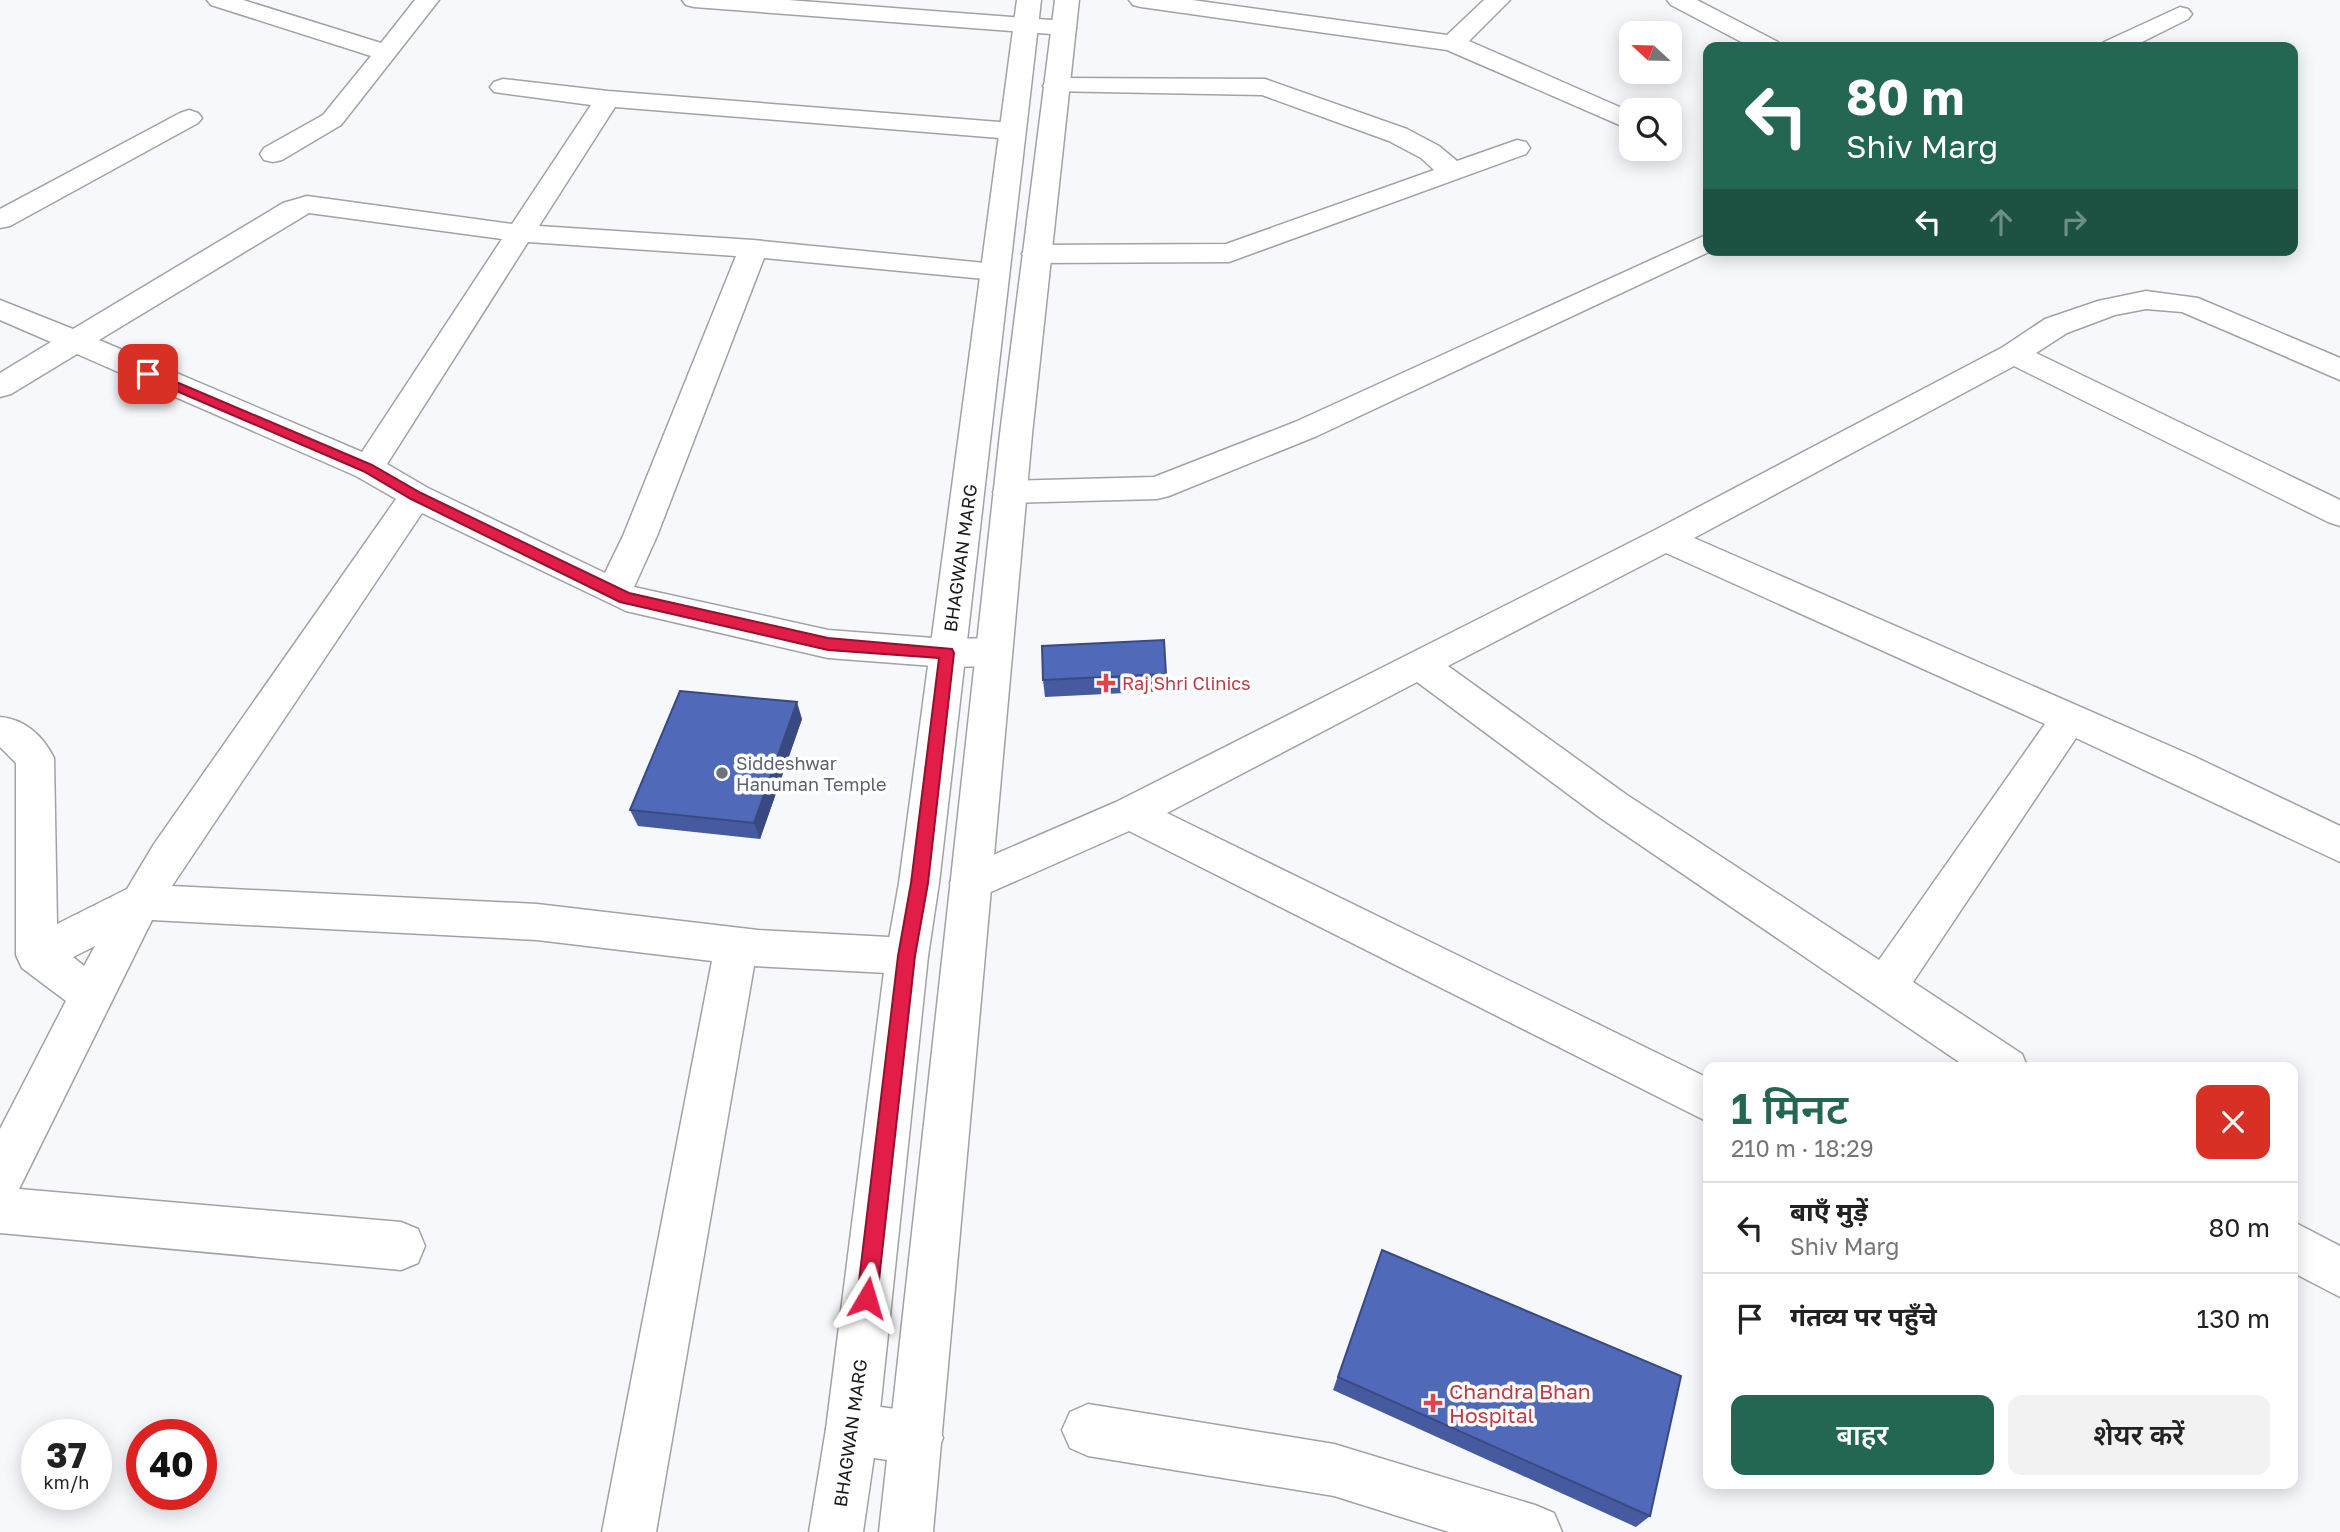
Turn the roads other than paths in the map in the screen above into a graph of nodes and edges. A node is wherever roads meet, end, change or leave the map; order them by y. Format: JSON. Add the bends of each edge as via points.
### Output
{"nodes":[{"id":1,"x":219,"y":0,"type":"edge"},
{"id":2,"x":427,"y":0,"type":"edge"},
{"id":3,"x":694,"y":0,"type":"edge"},
{"id":4,"x":1141,"y":0,"type":"edge"},
{"id":5,"x":1498,"y":0,"type":"edge"},
{"id":6,"x":1679,"y":0,"type":"edge"},
{"id":7,"x":807,"y":5,"type":"edge"},
{"id":8,"x":1028,"y":13,"type":"edge"},
{"id":9,"x":1066,"y":14,"type":"edge"},
{"id":10,"x":2180,"y":14,"type":"dead end"},
{"id":11,"x":1759,"y":42,"type":"edge"},
{"id":12,"x":2123,"y":42,"type":"edge"},
{"id":13,"x":1453,"y":43,"type":"junction"},
{"id":14,"x":387,"y":53,"type":"junction"},
{"id":15,"x":1055,"y":86,"type":"junction"},
{"id":16,"x":503,"y":88,"type":"dead end"},
{"id":17,"x":608,"y":99,"type":"junction"},
{"id":18,"x":1619,"y":117,"type":"edge"},
{"id":19,"x":189,"y":118,"type":"dead end"},
{"id":20,"x":1013,"y":131,"type":"junction"},
{"id":21,"x":1517,"y":148,"type":"dead end"},
{"id":22,"x":273,"y":154,"type":"dead end"},
{"id":23,"x":1454,"y":172,"type":"junction"},
{"id":24,"x":0,"y":220,"type":"edge"},
{"id":25,"x":520,"y":233,"type":"junction"},
{"id":26,"x":1703,"y":244,"type":"edge"},
{"id":27,"x":753,"y":249,"type":"junction"},
{"id":28,"x":1037,"y":254,"type":"junction"},
{"id":29,"x":995,"y":271,"type":"junction"},
{"id":30,"x":0,"y":309,"type":"edge"},
{"id":31,"x":75,"y":343,"type":"junction"},
{"id":32,"x":2014,"y":354,"type":"junction"},
{"id":33,"x":2340,"y":370,"type":"edge"},
{"id":34,"x":0,"y":387,"type":"edge"},
{"id":35,"x":368,"y":468,"type":"junction"},
{"id":36,"x":1010,"y":492,"type":"junction"},
{"id":37,"x":416,"y":496,"type":"junction"},
{"id":38,"x":2340,"y":514,"type":"edge"},
{"id":39,"x":1665,"y":539,"type":"junction"},
{"id":40,"x":614,"y":592,"type":"junction"},
{"id":41,"x":993,"y":652,"type":"junction"},
{"id":42,"x":947,"y":653,"type":"junction"},
{"id":43,"x":1420,"y":665,"type":"junction"},
{"id":44,"x":2069,"y":718,"type":"junction"},
{"id":45,"x":0,"y":732,"type":"edge"},
{"id":46,"x":1130,"y":813,"type":"junction"},
{"id":47,"x":2340,"y":845,"type":"edge"},
{"id":48,"x":970,"y":883,"type":"junction"},
{"id":49,"x":140,"y":902,"type":"junction"},
{"id":50,"x":736,"y":946,"type":"junction"},
{"id":51,"x":37,"y":955,"type":"junction"},
{"id":52,"x":907,"y":956,"type":"junction"},
{"id":53,"x":1885,"y":987,"type":"junction"},
{"id":54,"x":91,"y":995,"type":"junction"},
{"id":55,"x":1997,"y":1062,"type":"edge"},
{"id":56,"x":1703,"y":1099,"type":"edge"},
{"id":57,"x":0,"y":1177,"type":"edge"},
{"id":58,"x":0,"y":1210,"type":"edge"},
{"id":59,"x":401,"y":1246,"type":"dead end"},
{"id":60,"x":2298,"y":1248,"type":"edge"},
{"id":61,"x":2340,"y":1273,"type":"edge"},
{"id":62,"x":852,"y":1429,"type":"junction"},
{"id":63,"x":1088,"y":1430,"type":"dead end"},
{"id":64,"x":917,"y":1438,"type":"junction"},
{"id":65,"x":629,"y":1532,"type":"edge"},
{"id":66,"x":836,"y":1532,"type":"edge"},
{"id":67,"x":906,"y":1532,"type":"edge"},
{"id":68,"x":1535,"y":1532,"type":"edge"}],
"edges":[{"from":1,"to":14,"type":"street"},
{"from":2,"to":14,"type":"street"},
{"from":3,"to":7,"type":"street"},
{"from":4,"to":13,"type":"street"},
{"from":5,"to":13,"type":"street"},
{"from":6,"to":11,"type":"street"},
{"from":7,"to":8,"type":"street"},
{"from":8,"to":9,"type":"street"},
{"from":8,"to":20,"type":"street","name":"BHAGWAN MARG"},
{"from":9,"to":15,"type":"street"},
{"from":10,"to":12,"type":"street"},
{"from":13,"to":18,"type":"street"},
{"from":14,"to":22,"type":"street","via":[[332,120]]},
{"from":15,"to":23,"type":"street","via":[[1265,86],[1398,135]]},
{"from":15,"to":28,"type":"street"},
{"from":16,"to":17,"type":"street"},
{"from":17,"to":20,"type":"street"},
{"from":17,"to":25,"type":"street"},
{"from":19,"to":24,"type":"street"},
{"from":20,"to":29,"type":"street","name":"BHAGWAN MARG"},
{"from":21,"to":23,"type":"street"},
{"from":23,"to":28,"type":"street","via":[[1229,253]]},
{"from":25,"to":27,"type":"street"},
{"from":25,"to":31,"type":"street","via":[[307,204]]},
{"from":25,"to":35,"type":"street"},
{"from":26,"to":36,"type":"street","via":[[1306,429],[1157,488]]},
{"from":27,"to":29,"type":"street"},
{"from":27,"to":40,"type":"street"},
{"from":28,"to":36,"type":"street"},
{"from":29,"to":42,"type":"street","name":"BHAGWAN MARG"},
{"from":30,"to":31,"type":"street"},
{"from":31,"to":34,"type":"street"},
{"from":31,"to":35,"type":"street"},
{"from":32,"to":33,"type":"street","via":[[2056,326],[2108,307],[2146,300],[2188,304]]},
{"from":32,"to":38,"type":"street"},
{"from":32,"to":39,"type":"street"},
{"from":35,"to":37,"type":"street"},
{"from":36,"to":41,"type":"street"},
{"from":37,"to":40,"type":"street"},
{"from":37,"to":49,"type":"street"},
{"from":39,"to":43,"type":"street"},
{"from":39,"to":44,"type":"street"},
{"from":40,"to":42,"type":"street","via":[[828,644]]},
{"from":41,"to":42,"type":"street"},
{"from":41,"to":48,"type":"street"},
{"from":42,"to":52,"type":"street","name":"BHAGWAN MARG"},
{"from":43,"to":46,"type":"street"},
{"from":43,"to":53,"type":"street","via":[[1613,806]]},
{"from":44,"to":47,"type":"street"},
{"from":44,"to":53,"type":"street"},
{"from":45,"to":51,"type":"street","via":[[11,733],[35,758]]},
{"from":46,"to":48,"type":"street"},
{"from":46,"to":56,"type":"street"},
{"from":48,"to":64,"type":"street"},
{"from":49,"to":50,"type":"street","via":[[537,922]]},
{"from":49,"to":51,"type":"street"},
{"from":49,"to":54,"type":"street"},
{"from":50,"to":52,"type":"street"},
{"from":50,"to":65,"type":"street"},
{"from":51,"to":54,"type":"street"},
{"from":52,"to":62,"type":"street","name":"BHAGWAN MARG"},
{"from":53,"to":55,"type":"street"},
{"from":54,"to":57,"type":"street"},
{"from":58,"to":59,"type":"street"},
{"from":60,"to":61,"type":"street"},
{"from":62,"to":64,"type":"street"},
{"from":62,"to":66,"type":"street","name":"BHAGWAN MARG"},
{"from":63,"to":68,"type":"street","via":[[1334,1470]]},
{"from":64,"to":67,"type":"street"}]}
